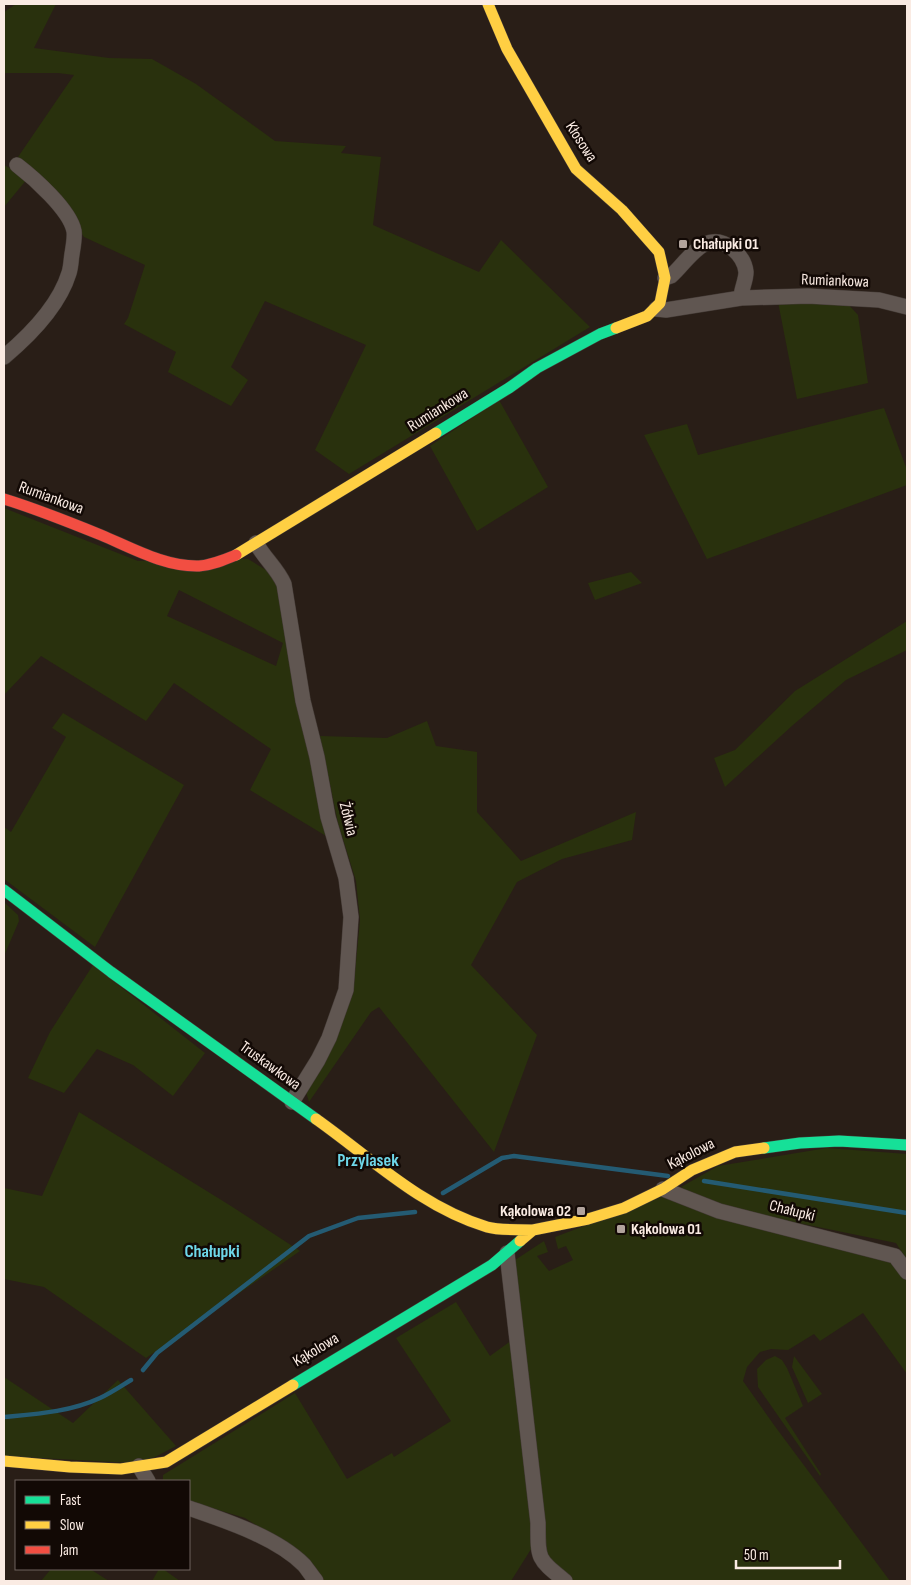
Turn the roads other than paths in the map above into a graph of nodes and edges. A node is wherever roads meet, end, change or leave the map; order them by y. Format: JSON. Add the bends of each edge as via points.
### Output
{"nodes":[{"id":1,"x":488,"y":4,"type":"edge"},
{"id":2,"x":17,"y":165,"type":"dead end"},
{"id":3,"x":665,"y":278,"type":"junction"},
{"id":4,"x":741,"y":298,"type":"junction"},
{"id":5,"x":907,"y":307,"type":"edge"},
{"id":6,"x":656,"y":309,"type":"junction"},
{"id":7,"x":4,"y":357,"type":"edge"},
{"id":8,"x":4,"y":499,"type":"edge"},
{"id":9,"x":256,"y":543,"type":"junction"},
{"id":10,"x":4,"y":890,"type":"edge"},
{"id":11,"x":292,"y":1102,"type":"junction"},
{"id":12,"x":907,"y":1145,"type":"edge"},
{"id":13,"x":664,"y":1189,"type":"junction"},
{"id":14,"x":533,"y":1230,"type":"junction"},
{"id":15,"x":507,"y":1253,"type":"junction"},
{"id":16,"x":907,"y":1272,"type":"edge"},
{"id":17,"x":4,"y":1461,"type":"edge"},
{"id":18,"x":139,"y":1466,"type":"junction"},
{"id":19,"x":147,"y":1480,"type":"edge"},
{"id":20,"x":190,"y":1508,"type":"edge"},
{"id":21,"x":316,"y":1581,"type":"edge"},
{"id":22,"x":565,"y":1581,"type":"edge"}],
"edges":[{"from":1,"to":3,"type":"street","name":"Kłosowa","via":[[507,49],[576,169],[622,210],[659,252]]},
{"from":2,"to":7,"type":"street","via":[[64,211],[74,231],[73,250],[69,273],[42,320]]},
{"from":3,"to":4,"type":"street","via":[[701,246],[721,242],[743,259],[746,272]]},
{"from":3,"to":6,"type":"street","name":"Kłosowa"},
{"from":4,"to":5,"type":"street","name":"Rumiankowa","via":[[808,296],[879,300]]},
{"from":4,"to":6,"type":"street","name":"Rumiankowa"},
{"from":6,"to":9,"type":"street","name":"Rumiankowa","via":[[537,368]]},
{"from":8,"to":9,"type":"street","name":"Rumiankowa","via":[[177,563],[198,566],[216,563]]},
{"from":9,"to":11,"type":"street","name":"Żółwia","via":[[279,572],[284,584],[303,701],[328,817],[346,878],[351,917],[346,990],[329,1038]]},
{"from":10,"to":11,"type":"street","name":"Truskawkowa"},
{"from":11,"to":14,"type":"street","name":"Truskawkowa","via":[[442,1210],[489,1228]]},
{"from":12,"to":13,"type":"street","name":"Kąkolowa","via":[[839,1141],[735,1152],[692,1170]]},
{"from":13,"to":14,"type":"street","name":"Kąkolowa","via":[[588,1220]]},
{"from":13,"to":16,"type":"street","name":"Chałupki","via":[[719,1211],[895,1256]]},
{"from":14,"to":15,"type":"street","name":"Kąkolowa"},
{"from":15,"to":18,"type":"street","name":"Kąkolowa","via":[[166,1462]]},
{"from":15,"to":22,"type":"street","via":[[538,1523],[538,1552],[544,1564]]},
{"from":17,"to":18,"type":"street","name":"Kąkolowa","via":[[78,1468]]},
{"from":18,"to":19,"type":"street"},
{"from":20,"to":21,"type":"street","via":[[259,1535],[286,1551]]}]}
